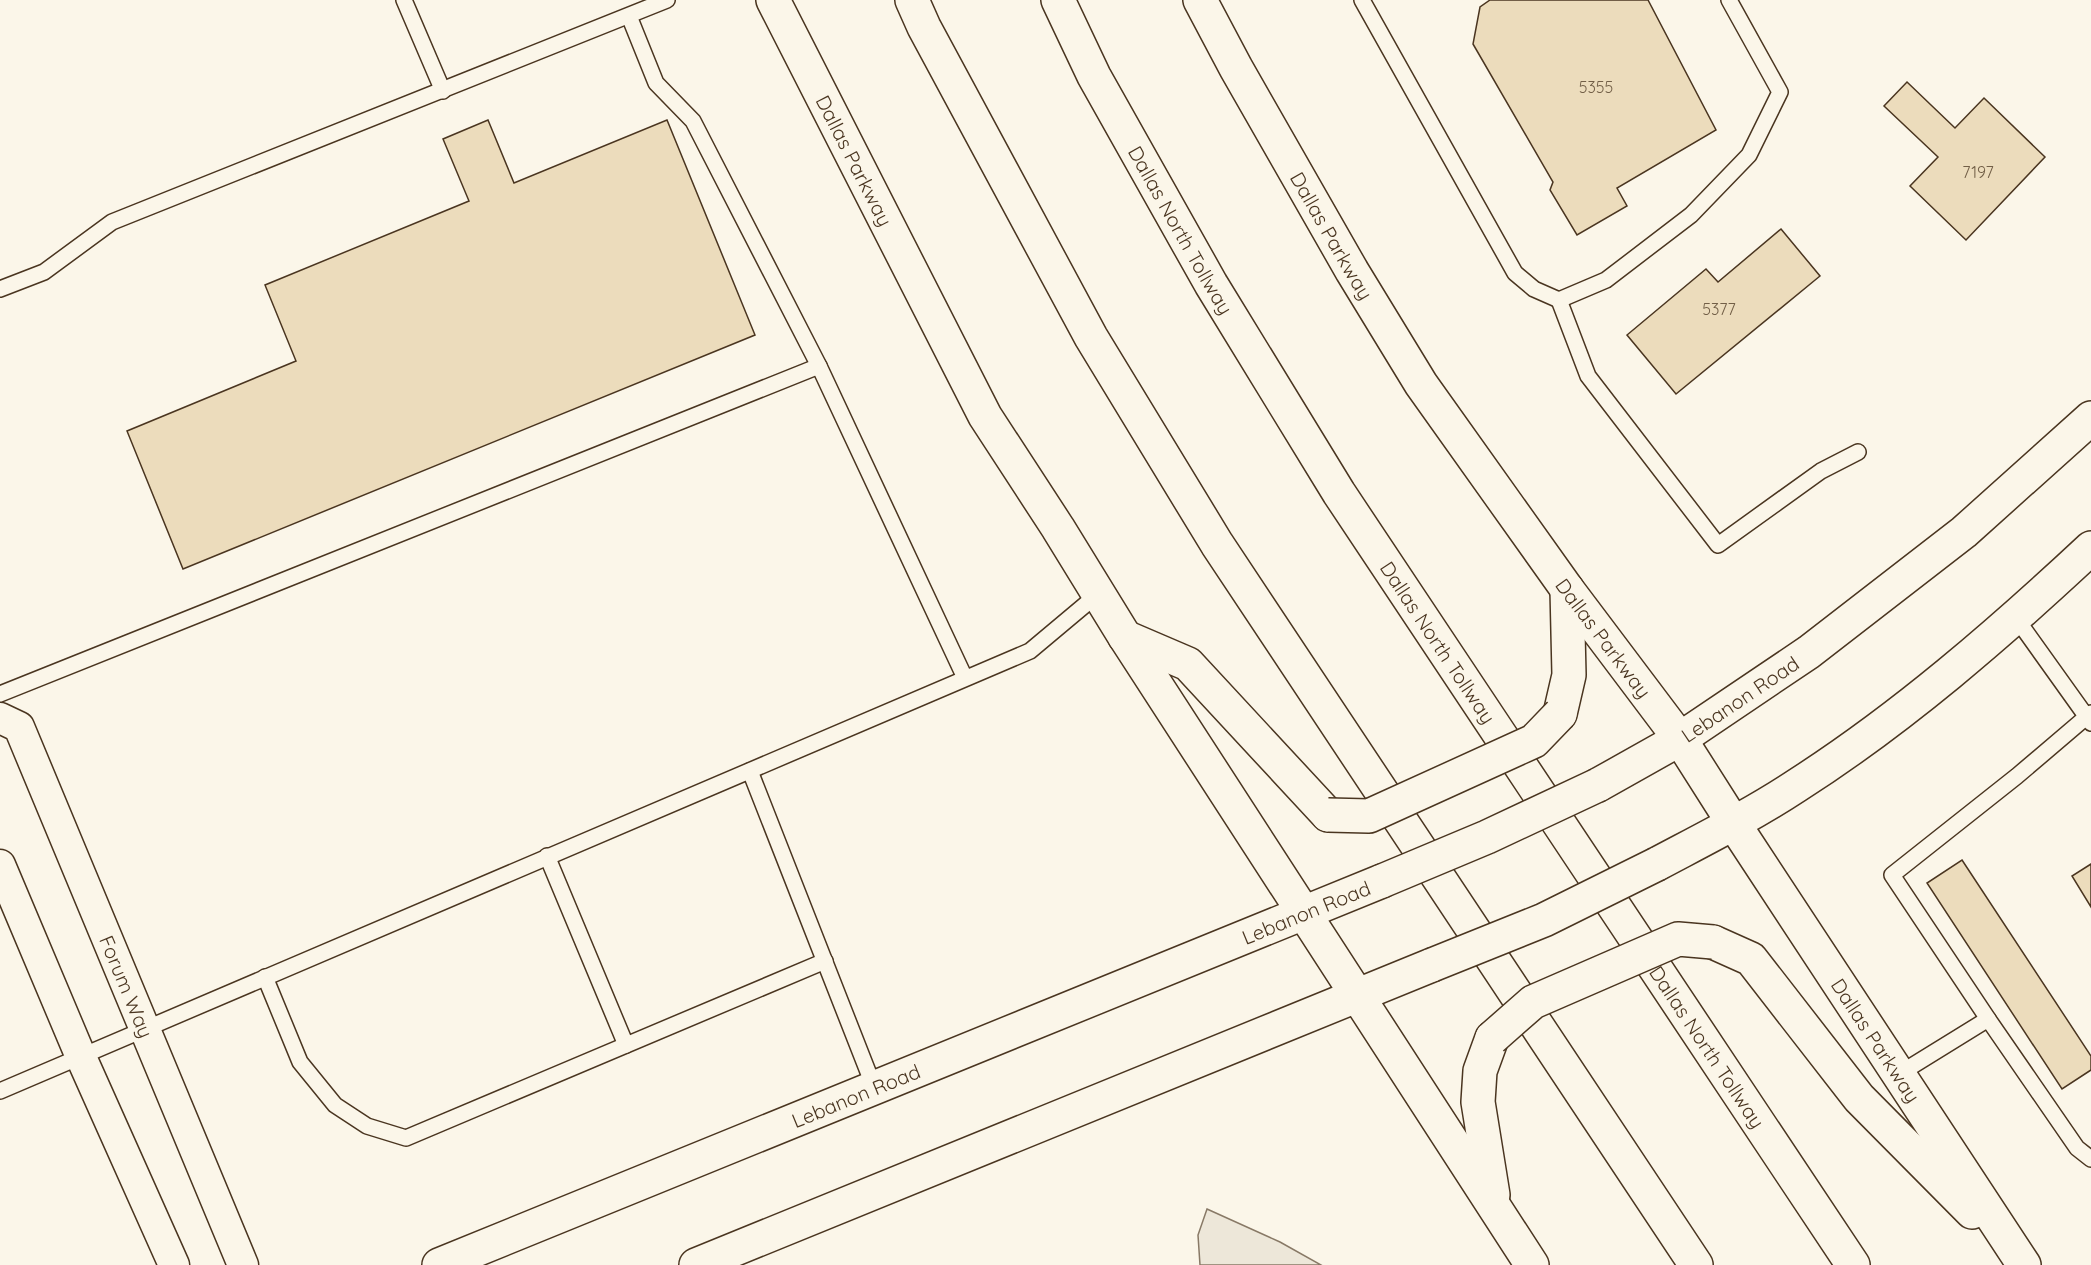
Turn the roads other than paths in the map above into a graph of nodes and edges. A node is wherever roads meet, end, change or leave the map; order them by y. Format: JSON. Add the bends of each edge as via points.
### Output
{"nodes":[{"id":1,"x":404,"y":0,"type":"edge"},
{"id":2,"x":667,"y":0,"type":"edge"},
{"id":3,"x":773,"y":0,"type":"edge"},
{"id":4,"x":906,"y":0,"type":"edge"},
{"id":5,"x":1058,"y":0,"type":"edge"},
{"id":6,"x":1200,"y":0,"type":"edge"},
{"id":7,"x":1362,"y":0,"type":"edge"},
{"id":8,"x":1729,"y":0,"type":"edge"},
{"id":9,"x":918,"y":14,"type":"edge"},
{"id":10,"x":629,"y":16,"type":"junction"},
{"id":11,"x":443,"y":91,"type":"junction"},
{"id":12,"x":0,"y":289,"type":"edge"},
{"id":13,"x":1559,"y":300,"type":"junction"},
{"id":14,"x":819,"y":366,"type":"junction"},
{"id":15,"x":2091,"y":418,"type":"edge"},
{"id":16,"x":1858,"y":452,"type":"dead end"},
{"id":17,"x":2091,"y":548,"type":"edge"},
{"id":18,"x":1567,"y":589,"type":"junction"},
{"id":19,"x":1098,"y":594,"type":"junction"},
{"id":20,"x":2016,"y":618,"type":"junction"},
{"id":21,"x":1125,"y":637,"type":"junction"},
{"id":22,"x":965,"y":678,"type":"junction"},
{"id":23,"x":0,"y":694,"type":"edge"},
{"id":24,"x":0,"y":718,"type":"edge"},
{"id":25,"x":2090,"y":718,"type":"edge"},
{"id":26,"x":1680,"y":739,"type":"junction"},
{"id":27,"x":750,"y":771,"type":"junction"},
{"id":28,"x":1734,"y":824,"type":"junction"},
{"id":29,"x":548,"y":856,"type":"junction"},
{"id":30,"x":0,"y":865,"type":"edge"},
{"id":31,"x":1303,"y":912,"type":"junction"},
{"id":32,"x":825,"y":961,"type":"junction"},
{"id":33,"x":265,"y":977,"type":"junction"},
{"id":34,"x":1357,"y":997,"type":"junction"},
{"id":35,"x":1988,"y":1019,"type":"junction"},
{"id":36,"x":145,"y":1028,"type":"junction"},
{"id":37,"x":626,"y":1046,"type":"junction"},
{"id":38,"x":81,"y":1057,"type":"junction"},
{"id":39,"x":1899,"y":1074,"type":"junction"},
{"id":40,"x":874,"y":1087,"type":"junction"},
{"id":41,"x":0,"y":1091,"type":"edge"},
{"id":42,"x":2091,"y":1159,"type":"edge"},
{"id":43,"x":1496,"y":1210,"type":"junction"},
{"id":44,"x":2022,"y":1262,"type":"edge"},
{"id":45,"x":174,"y":1265,"type":"edge"},
{"id":46,"x":243,"y":1265,"type":"edge"},
{"id":47,"x":439,"y":1265,"type":"edge"},
{"id":48,"x":696,"y":1265,"type":"edge"},
{"id":49,"x":1532,"y":1265,"type":"edge"},
{"id":50,"x":1696,"y":1265,"type":"edge"},
{"id":51,"x":1853,"y":1265,"type":"edge"}],
"edges":[{"from":1,"to":11,"type":"lane"},
{"from":2,"to":10,"type":"lane"},
{"from":3,"to":19,"type":"main road","name":"Dallas Parkway","via":[[985,416]]},
{"from":4,"to":9,"type":"main road"},
{"from":5,"to":51,"type":"main road","name":"Dallas North Tollway","via":[[1094,76],[1211,284],[1339,493]]},
{"from":6,"to":18,"type":"main road","name":"Dallas Parkway","via":[[1276,140],[1421,384]]},
{"from":7,"to":13,"type":"lane","via":[[1515,273],[1534,289]]},
{"from":8,"to":13,"type":"lane","via":[[1780,92],[1749,155],[1682,222],[1606,280]]},
{"from":9,"to":50,"type":"main road","via":[[1091,337],[1217,544]]},
{"from":10,"to":11,"type":"lane"},
{"from":10,"to":14,"type":"lane","via":[[656,83],[693,121]]},
{"from":11,"to":12,"type":"lane","via":[[112,222],[44,272]]},
{"from":13,"to":16,"type":"lane","via":[[1588,376],[1718,546],[1821,471]]},
{"from":14,"to":22,"type":"lane"},
{"from":14,"to":23,"type":"lane"},
{"from":15,"to":26,"type":"main road","name":"Lebanon Road","via":[[1964,532],[1809,652]]},
{"from":17,"to":20,"type":"main road"},
{"from":18,"to":21,"type":"main road","bridge":true,"via":[[1569,675],[1560,714],[1534,741],[1369,816],[1329,815],[1188,664]]},
{"from":18,"to":26,"type":"main road","name":"Dallas Parkway"},
{"from":19,"to":21,"type":"main road","name":"Dallas Parkway"},
{"from":19,"to":22,"type":"lane","via":[[1030,651]]},
{"from":20,"to":25,"type":"lane"},
{"from":20,"to":28,"type":"main road","via":[[1869,736]]},
{"from":21,"to":31,"type":"main road","name":"Dallas Parkway"},
{"from":22,"to":27,"type":"lane"},
{"from":24,"to":36,"type":"street","name":"Forum Way","via":[[19,727]]},
{"from":25,"to":35,"type":"lane","via":[[1892,875]]},
{"from":26,"to":28,"type":"main road","name":"Dallas Parkway"},
{"from":26,"to":31,"type":"main road","name":"Lebanon Road","bridge":true,"via":[[1598,785],[1487,837]]},
{"from":27,"to":29,"type":"lane"},
{"from":27,"to":32,"type":"lane"},
{"from":28,"to":34,"type":"main road","bridge":true,"via":[[1544,920]]},
{"from":28,"to":39,"type":"main road","name":"Dallas Parkway"},
{"from":29,"to":33,"type":"lane"},
{"from":29,"to":37,"type":"lane"},
{"from":30,"to":38,"type":"street"},
{"from":31,"to":34,"type":"main road","name":"Dallas Parkway"},
{"from":31,"to":40,"type":"main road","name":"Lebanon Road"},
{"from":32,"to":37,"type":"lane"},
{"from":32,"to":40,"type":"lane"},
{"from":33,"to":36,"type":"lane"},
{"from":33,"to":37,"type":"lane","via":[[300,1062],[335,1105],[367,1125],[406,1138]]},
{"from":34,"to":43,"type":"main road","name":"Dallas Parkway"},
{"from":34,"to":48,"type":"main road"},
{"from":35,"to":39,"type":"lane"},
{"from":35,"to":42,"type":"lane","via":[[2077,1148]]},
{"from":36,"to":38,"type":"lane"},
{"from":36,"to":46,"type":"street","name":"Forum Way"},
{"from":38,"to":41,"type":"lane"},
{"from":38,"to":45,"type":"street"},
{"from":39,"to":44,"type":"main road","name":"Dallas Parkway"},
{"from":40,"to":47,"type":"main road","name":"Lebanon Road"},
{"from":43,"to":44,"type":"main road","bridge":true,"via":[[1478,1102],[1480,1071],[1492,1038],[1533,1002],[1678,939],[1713,942],[1751,959],[1859,1098]]},
{"from":43,"to":49,"type":"main road","name":"Dallas Parkway"}]}
